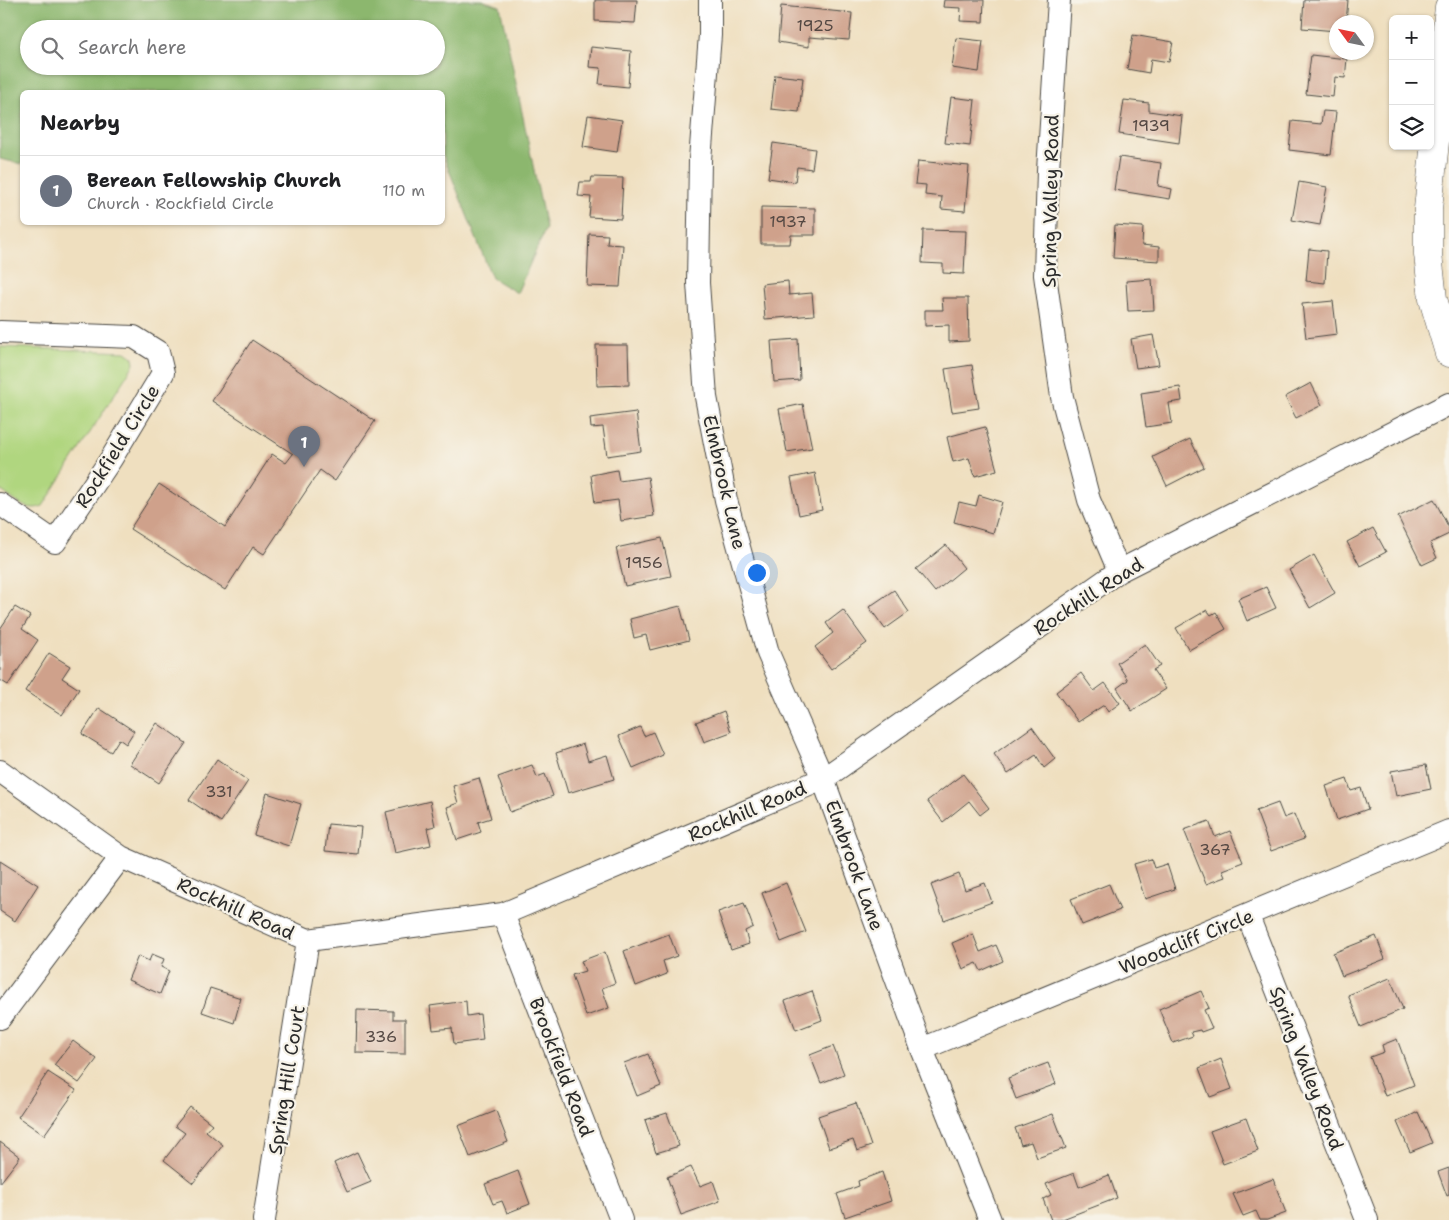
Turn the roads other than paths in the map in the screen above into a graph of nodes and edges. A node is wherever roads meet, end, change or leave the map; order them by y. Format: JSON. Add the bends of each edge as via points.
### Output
{"nodes":[{"id":1,"x":710,"y":0,"type":"edge"},
{"id":2,"x":1059,"y":0,"type":"edge"},
{"id":3,"x":1449,"y":7,"type":"edge"},
{"id":4,"x":0,"y":332,"type":"edge"},
{"id":5,"x":1449,"y":353,"type":"edge"},
{"id":6,"x":1449,"y":404,"type":"edge"},
{"id":7,"x":0,"y":504,"type":"edge"},
{"id":8,"x":1119,"y":571,"type":"junction"},
{"id":9,"x":0,"y":771,"type":"edge"},
{"id":10,"x":823,"y":780,"type":"junction"},
{"id":11,"x":1449,"y":831,"type":"edge"},
{"id":12,"x":121,"y":858,"type":"junction"},
{"id":13,"x":503,"y":914,"type":"junction"},
{"id":14,"x":1248,"y":916,"type":"junction"},
{"id":15,"x":308,"y":940,"type":"junction"},
{"id":16,"x":0,"y":1018,"type":"edge"},
{"id":17,"x":922,"y":1049,"type":"junction"},
{"id":18,"x":264,"y":1220,"type":"edge"},
{"id":19,"x":621,"y":1220,"type":"edge"},
{"id":20,"x":990,"y":1220,"type":"edge"},
{"id":21,"x":1367,"y":1220,"type":"edge"}],
"edges":[{"from":1,"to":10,"type":"street","name":"Elmbrook Lane","via":[[700,160],[698,283],[706,397],[726,500],[768,653]]},
{"from":2,"to":8,"type":"street","name":"Spring Valley Road","via":[[1045,275],[1062,397],[1089,500]]},
{"from":3,"to":5,"type":"main road","via":[[1428,209],[1428,254],[1432,299]]},
{"from":4,"to":7,"type":"street","name":"Rockfield Circle","via":[[134,337],[158,352],[163,373],[55,542]]},
{"from":6,"to":8,"type":"street","name":"Rockhill Road"},
{"from":8,"to":10,"type":"street","name":"Rockhill Road"},
{"from":9,"to":12,"type":"street","name":"Rockhill Road"},
{"from":10,"to":13,"type":"street","name":"Rockhill Road"},
{"from":10,"to":17,"type":"street","name":"Elmbrook Lane"},
{"from":11,"to":14,"type":"street","name":"Woodcliff Circle"},
{"from":12,"to":15,"type":"street","name":"Rockhill Road"},
{"from":12,"to":16,"type":"street"},
{"from":13,"to":15,"type":"street","name":"Rockhill Road"},
{"from":13,"to":19,"type":"street","name":"Brookfield Road"},
{"from":14,"to":17,"type":"street","name":"Woodcliff Circle"},
{"from":14,"to":21,"type":"street","name":"Spring Valley Road"},
{"from":15,"to":18,"type":"street","name":"Spring Hill Court"},
{"from":17,"to":20,"type":"street","name":"Elmbrook Lane"}]}
